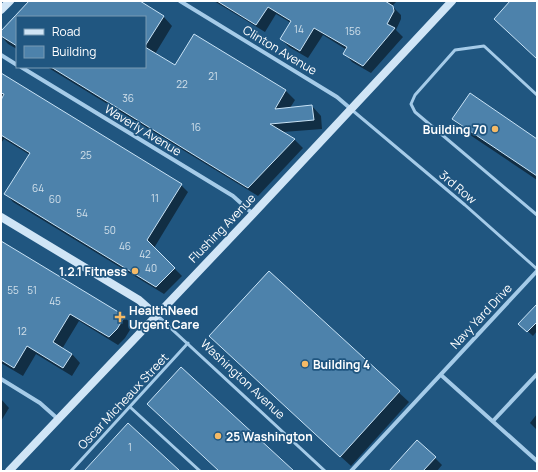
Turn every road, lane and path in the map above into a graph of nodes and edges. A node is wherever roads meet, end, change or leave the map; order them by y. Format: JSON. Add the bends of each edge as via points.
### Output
{"nodes":[{"id":1,"x":10,"y":1,"type":"edge"},
{"id":2,"x":180,"y":1,"type":"edge"},
{"id":3,"x":452,"y":1,"type":"edge"},
{"id":4,"x":1,"y":10,"type":"edge"},
{"id":5,"x":1,"y":55,"type":"edge"},
{"id":6,"x":16,"y":64,"type":"edge"},
{"id":7,"x":23,"y":68,"type":"edge"},
{"id":8,"x":537,"y":95,"type":"edge"},
{"id":9,"x":351,"y":109,"type":"junction"},
{"id":10,"x":365,"y":121,"type":"joint"},
{"id":11,"x":253,"y":214,"type":"junction"},
{"id":12,"x":537,"y":215,"type":"edge"},
{"id":13,"x":1,"y":217,"type":"edge"},
{"id":14,"x":537,"y":270,"type":"edge"},
{"id":15,"x":156,"y":315,"type":"junction"},
{"id":16,"x":164,"y":322,"type":"joint"},
{"id":17,"x":188,"y":344,"type":"junction"},
{"id":18,"x":537,"y":374,"type":"edge"},
{"id":19,"x":440,"y":375,"type":"junction"},
{"id":20,"x":1,"y":379,"type":"edge"},
{"id":21,"x":130,"y":407,"type":"junction"},
{"id":22,"x":58,"y":419,"type":"junction"},
{"id":23,"x":493,"y":422,"type":"junction"},
{"id":24,"x":537,"y":461,"type":"edge"},
{"id":25,"x":9,"y":471,"type":"edge"},
{"id":26,"x":71,"y":471,"type":"edge"},
{"id":27,"x":200,"y":471,"type":"edge"},
{"id":28,"x":325,"y":471,"type":"edge"},
{"id":29,"x":350,"y":471,"type":"edge"}],
"edges":[{"from":1,"to":4,"type":"main road"},
{"from":2,"to":9,"type":"street","name":"Clinton Avenue","via":[[338,97]]},
{"from":3,"to":9,"type":"main road","name":"Flushing Avenue"},
{"from":5,"to":6,"type":"street"},
{"from":7,"to":11,"type":"street","name":"Waverly Avenue","via":[[234,196]]},
{"from":8,"to":12,"type":"lane","via":[[484,46],[455,50],[410,104],[415,112]]},
{"from":9,"to":10,"type":"lane","name":"Clinton Avenue"},
{"from":9,"to":11,"type":"main road","name":"Flushing Avenue"},
{"from":10,"to":14,"type":"lane","name":"3rd Row"},
{"from":11,"to":15,"type":"main road","name":"Flushing Avenue"},
{"from":13,"to":15,"type":"main road","name":"Washington Avenue","via":[[139,300]]},
{"from":14,"to":19,"type":"street","name":"Navy Yard Drive"},
{"from":15,"to":16,"type":"street","name":"Washington Avenue"},
{"from":15,"to":22,"type":"main road","name":"Flushing Avenue"},
{"from":16,"to":17,"type":"lane","name":"Washington Avenue"},
{"from":17,"to":21,"type":"lane","name":"Oscar Micheaux Street"},
{"from":17,"to":28,"type":"lane","name":"Washington Avenue"},
{"from":18,"to":23,"type":"street"},
{"from":19,"to":23,"type":"street"},
{"from":19,"to":29,"type":"street","name":"Navy Yard Drive"},
{"from":20,"to":22,"type":"street","via":[[40,403]]},
{"from":21,"to":26,"type":"lane","name":"Oscar Micheaux Street"},
{"from":21,"to":27,"type":"lane"},
{"from":22,"to":25,"type":"main road","name":"Flushing Avenue"},
{"from":23,"to":24,"type":"street"}]}
